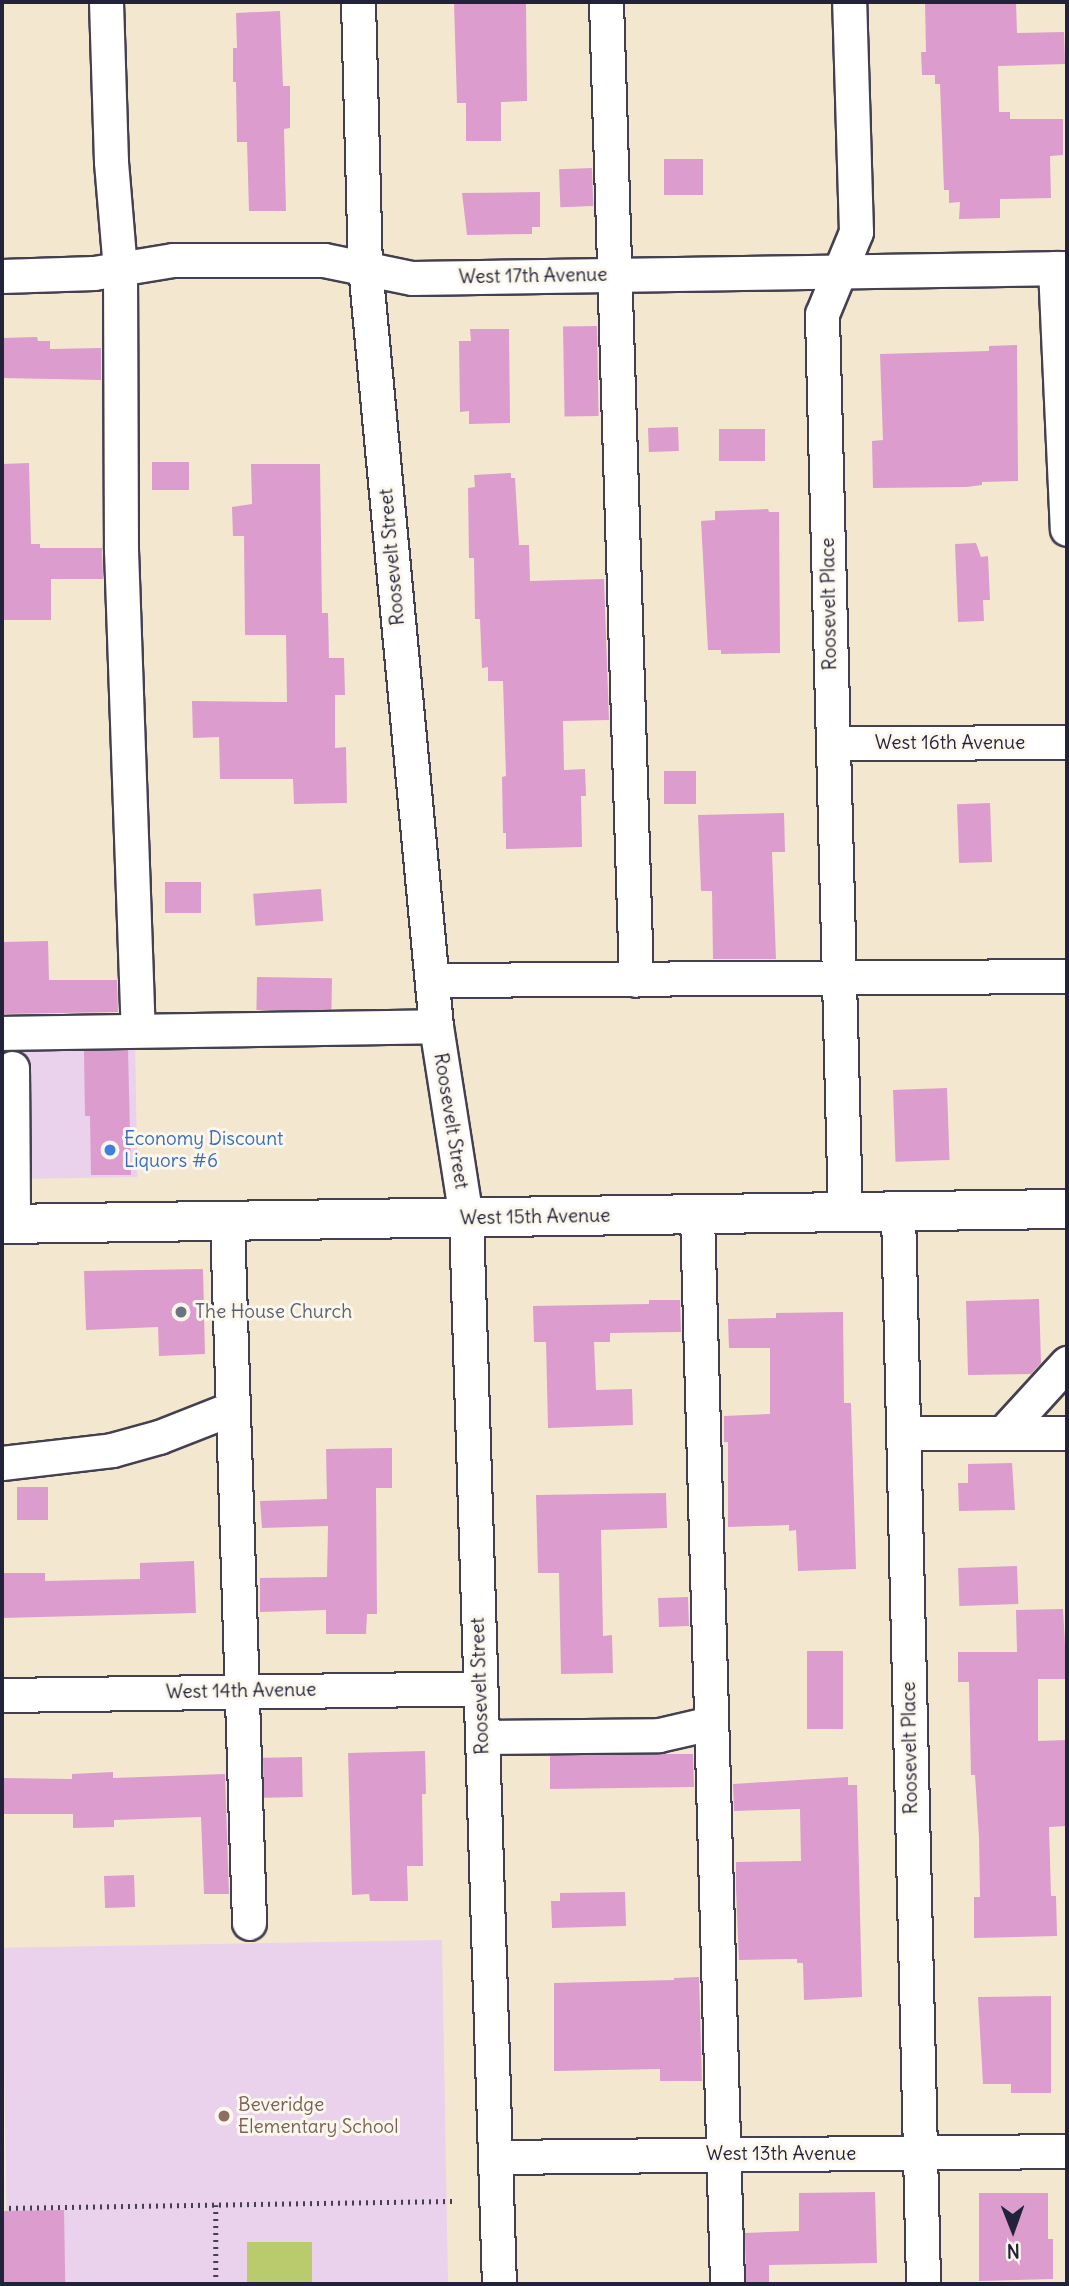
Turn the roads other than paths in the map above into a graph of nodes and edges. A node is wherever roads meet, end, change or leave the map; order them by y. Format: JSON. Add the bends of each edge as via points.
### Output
{"nodes":[{"id":1,"x":106,"y":2,"type":"edge"},
{"id":2,"x":358,"y":2,"type":"edge"},
{"id":3,"x":606,"y":2,"type":"edge"},
{"id":4,"x":849,"y":2,"type":"edge"},
{"id":5,"x":365,"y":267,"type":"junction"},
{"id":6,"x":1061,"y":268,"type":"edge"},
{"id":7,"x":120,"y":269,"type":"junction"},
{"id":8,"x":838,"y":271,"type":"junction"},
{"id":9,"x":616,"y":275,"type":"junction"},
{"id":10,"x":2,"y":276,"type":"edge"},
{"id":11,"x":1067,"y":529,"type":"edge"},
{"id":12,"x":1067,"y":742,"type":"edge"},
{"id":13,"x":833,"y":743,"type":"junction"},
{"id":14,"x":1067,"y":975,"type":"edge"},
{"id":15,"x":841,"y":979,"type":"junction"},
{"id":16,"x":432,"y":980,"type":"junction"},
{"id":17,"x":636,"y":980,"type":"junction"},
{"id":18,"x":436,"y":1026,"type":"junction"},
{"id":19,"x":138,"y":1029,"type":"junction"},
{"id":20,"x":2,"y":1033,"type":"edge"},
{"id":21,"x":12,"y":1068,"type":"dead end"},
{"id":22,"x":1067,"y":1209,"type":"edge"},
{"id":23,"x":898,"y":1212,"type":"junction"},
{"id":24,"x":845,"y":1213,"type":"junction"},
{"id":25,"x":697,"y":1214,"type":"junction"},
{"id":26,"x":466,"y":1218,"type":"junction"},
{"id":27,"x":227,"y":1221,"type":"junction"},
{"id":28,"x":7,"y":1224,"type":"edge"},
{"id":29,"x":1067,"y":1363,"type":"edge"},
{"id":30,"x":233,"y":1408,"type":"junction"},
{"id":31,"x":903,"y":1433,"type":"junction"},
{"id":32,"x":1003,"y":1433,"type":"junction"},
{"id":33,"x":1067,"y":1433,"type":"edge"},
{"id":34,"x":2,"y":1463,"type":"edge"},
{"id":35,"x":480,"y":1688,"type":"junction"},
{"id":36,"x":243,"y":1691,"type":"junction"},
{"id":37,"x":2,"y":1695,"type":"edge"},
{"id":38,"x":711,"y":1723,"type":"junction"},
{"id":39,"x":482,"y":1737,"type":"junction"},
{"id":40,"x":249,"y":1923,"type":"dead end"},
{"id":41,"x":1067,"y":2151,"type":"edge"},
{"id":42,"x":920,"y":2153,"type":"junction"},
{"id":43,"x":723,"y":2154,"type":"junction"},
{"id":44,"x":495,"y":2157,"type":"junction"},
{"id":45,"x":499,"y":2284,"type":"edge"},
{"id":46,"x":727,"y":2284,"type":"edge"},
{"id":47,"x":923,"y":2284,"type":"edge"}],
"edges":[{"from":1,"to":7,"type":"street"},
{"from":2,"to":5,"type":"street","name":"Roosevelt Street"},
{"from":3,"to":9,"type":"street"},
{"from":4,"to":8,"type":"street","name":"Roosevelt Place","via":[[856,232]]},
{"from":5,"to":7,"type":"street","name":"West 17th Avenue","via":[[324,260],[173,260]]},
{"from":5,"to":9,"type":"street","name":"West 17th Avenue","via":[[412,278]]},
{"from":5,"to":16,"type":"street","name":"Roosevelt Street"},
{"from":6,"to":8,"type":"street","name":"West 17th Avenue"},
{"from":6,"to":11,"type":"street"},
{"from":7,"to":10,"type":"street","name":"West 17th Avenue"},
{"from":7,"to":19,"type":"street","via":[[121,550]]},
{"from":8,"to":9,"type":"street","name":"West 17th Avenue"},
{"from":8,"to":13,"type":"street","name":"Roosevelt Place","via":[[822,314]]},
{"from":9,"to":17,"type":"street"},
{"from":12,"to":13,"type":"street","name":"West 16th Avenue"},
{"from":13,"to":15,"type":"street","name":"Roosevelt Place"},
{"from":14,"to":15,"type":"street"},
{"from":15,"to":17,"type":"street"},
{"from":15,"to":24,"type":"street","name":"Roosevelt Place"},
{"from":16,"to":17,"type":"street"},
{"from":16,"to":18,"type":"street","name":"Roosevelt Street"},
{"from":18,"to":19,"type":"street"},
{"from":18,"to":26,"type":"street","name":"Roosevelt Street"},
{"from":19,"to":20,"type":"street"},
{"from":21,"to":28,"type":"street"},
{"from":22,"to":23,"type":"main road","name":"West 15th Avenue"},
{"from":23,"to":24,"type":"main road","name":"West 15th Avenue"},
{"from":23,"to":31,"type":"street","name":"Roosevelt Place"},
{"from":24,"to":25,"type":"main road","name":"West 15th Avenue"},
{"from":25,"to":26,"type":"main road","name":"West 15th Avenue"},
{"from":25,"to":38,"type":"street"},
{"from":26,"to":27,"type":"main road","name":"West 15th Avenue"},
{"from":26,"to":35,"type":"street","name":"Roosevelt Street"},
{"from":27,"to":28,"type":"main road","name":"West 15th Avenue"},
{"from":27,"to":30,"type":"street"},
{"from":29,"to":32,"type":"street"},
{"from":30,"to":34,"type":"street","via":[[112,1450]]},
{"from":30,"to":36,"type":"street"},
{"from":31,"to":32,"type":"street"},
{"from":31,"to":42,"type":"street","name":"Roosevelt Place"},
{"from":32,"to":33,"type":"street"},
{"from":35,"to":36,"type":"street","name":"West 14th Avenue"},
{"from":35,"to":39,"type":"street","name":"Roosevelt Street"},
{"from":36,"to":37,"type":"street","name":"West 14th Avenue"},
{"from":36,"to":40,"type":"street"},
{"from":38,"to":39,"type":"street","via":[[659,1735]]},
{"from":38,"to":43,"type":"street"},
{"from":39,"to":44,"type":"street","name":"Roosevelt Street"},
{"from":41,"to":42,"type":"street","name":"West 13th Avenue"},
{"from":42,"to":43,"type":"street","name":"West 13th Avenue"},
{"from":42,"to":47,"type":"street","name":"Roosevelt Place"},
{"from":43,"to":44,"type":"street","name":"West 13th Avenue"},
{"from":43,"to":46,"type":"street"},
{"from":44,"to":45,"type":"street","name":"Roosevelt Street"}]}
